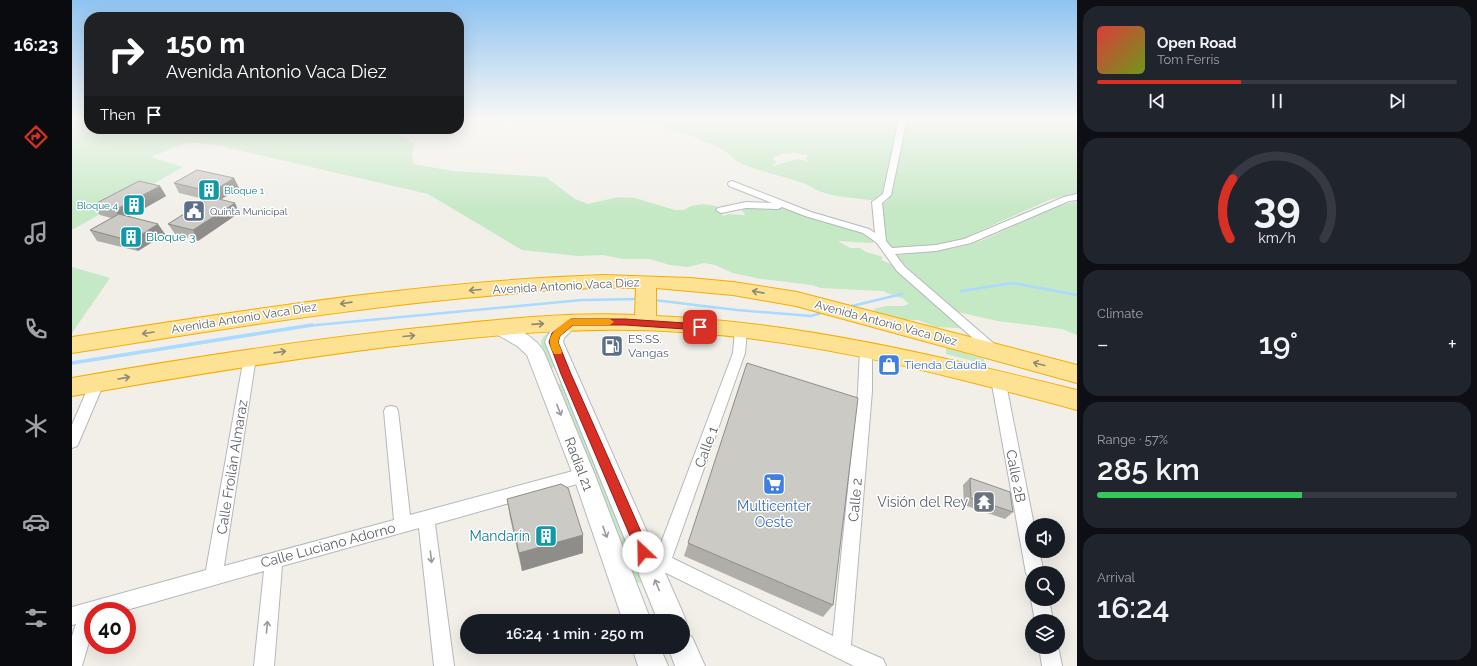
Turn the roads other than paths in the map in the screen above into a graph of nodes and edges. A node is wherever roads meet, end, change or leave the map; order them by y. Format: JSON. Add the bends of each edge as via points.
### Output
{"nodes":[{"id":1,"x":896,"y":150,"type":"edge"},
{"id":2,"x":732,"y":184,"type":"dead end"},
{"id":3,"x":1077,"y":197,"type":"edge"},
{"id":4,"x":787,"y":206,"type":"junction"},
{"id":5,"x":721,"y":210,"type":"dead end"},
{"id":6,"x":880,"y":241,"type":"junction"},
{"id":7,"x":888,"y":251,"type":"junction"},
{"id":8,"x":646,"y":285,"type":"junction"},
{"id":9,"x":645,"y":317,"type":"junction"},
{"id":10,"x":571,"y":322,"type":"junction"},
{"id":11,"x":497,"y":327,"type":"junction"},
{"id":12,"x":741,"y":330,"type":"junction"},
{"id":13,"x":72,"y":345,"type":"edge"},
{"id":14,"x":866,"y":350,"type":"junction"},
{"id":15,"x":998,"y":353,"type":"junction"},
{"id":16,"x":250,"y":357,"type":"junction"},
{"id":17,"x":1077,"y":374,"type":"edge"},
{"id":18,"x":556,"y":376,"type":"junction"},
{"id":19,"x":998,"y":379,"type":"junction"},
{"id":20,"x":97,"y":383,"type":"junction"},
{"id":21,"x":72,"y":387,"type":"edge"},
{"id":22,"x":1077,"y":400,"type":"edge"},
{"id":23,"x":391,"y":411,"type":"dead end"},
{"id":24,"x":72,"y":442,"type":"edge"},
{"id":25,"x":584,"y":475,"type":"junction"},
{"id":26,"x":426,"y":519,"type":"junction"},
{"id":27,"x":403,"y":525,"type":"junction"},
{"id":28,"x":653,"y":557,"type":"junction"},
{"id":29,"x":274,"y":560,"type":"junction"},
{"id":30,"x":1034,"y":566,"type":"edge"},
{"id":31,"x":214,"y":577,"type":"junction"},
{"id":32,"x":80,"y":613,"type":"edge"},
{"id":33,"x":634,"y":614,"type":"edge"},
{"id":34,"x":670,"y":614,"type":"edge"},
{"id":35,"x":841,"y":650,"type":"junction"},
{"id":36,"x":649,"y":654,"type":"edge"},
{"id":37,"x":685,"y":654,"type":"edge"},
{"id":38,"x":1050,"y":654,"type":"edge"},
{"id":39,"x":72,"y":666,"type":"edge"},
{"id":40,"x":264,"y":666,"type":"edge"},
{"id":41,"x":444,"y":666,"type":"edge"},
{"id":42,"x":653,"y":666,"type":"edge"},
{"id":43,"x":690,"y":666,"type":"edge"},
{"id":44,"x":876,"y":666,"type":"edge"},
{"id":45,"x":1052,"y":666,"type":"edge"}],
"edges":[{"from":1,"to":6,"type":"street","via":[[887,195],[877,202]]},
{"from":2,"to":4,"type":"street"},
{"from":3,"to":7,"type":"street","via":[[1067,198],[967,241],[936,248]]},
{"from":4,"to":5,"type":"street","via":[[746,205]]},
{"from":4,"to":6,"type":"street","via":[[866,231]]},
{"from":6,"to":7,"type":"street"},
{"from":7,"to":15,"type":"street","via":[[901,269]]},
{"from":8,"to":9,"type":"highway"},
{"from":8,"to":13,"type":"highway","name":"Avenida Antonio Vaca Diez","one_way":true,"via":[[586,282],[352,302]]},
{"from":15,"to":8,"type":"highway","name":"Avenida Antonio Vaca Diez","one_way":true,"via":[[797,299],[750,290],[697,285]]},
{"from":9,"to":10,"type":"highway"},
{"from":9,"to":12,"type":"highway"},
{"from":11,"to":10,"type":"highway","one_way":true},
{"from":10,"to":18,"type":"street","name":"Radial 21","via":[[556,335],[554,342]]},
{"from":16,"to":11,"type":"highway","one_way":true,"via":[[375,339]]},
{"from":11,"to":18,"type":"street","name":"Radial 21","via":[[523,341]]},
{"from":12,"to":14,"type":"highway"},
{"from":12,"to":28,"type":"street","name":"Calle 1","via":[[739,353]]},
{"from":14,"to":19,"type":"highway"},
{"from":14,"to":35,"type":"street","name":"Calle 2","via":[[865,391]]},
{"from":17,"to":15,"type":"highway","name":"Avenida Antonio Vaca Diez","one_way":true},
{"from":20,"to":16,"type":"highway","one_way":true},
{"from":16,"to":31,"type":"street","name":"Calle Froilán Almaraz"},
{"from":18,"to":25,"type":"street","name":"Radial 21","one_way":true},
{"from":18,"to":28,"type":"street","name":"Radial 21"},
{"from":19,"to":22,"type":"highway"},
{"from":19,"to":30,"type":"street","name":"Calle 2B"},
{"from":20,"to":21,"type":"highway"},
{"from":20,"to":24,"type":"street"},
{"from":23,"to":27,"type":"street"},
{"from":25,"to":26,"type":"street","name":"Calle Luciano Adorno"},
{"from":25,"to":33,"type":"street","name":"Radial 21","one_way":true},
{"from":26,"to":27,"type":"street","name":"Calle Luciano Adorno"},
{"from":26,"to":41,"type":"street","one_way":true},
{"from":27,"to":29,"type":"street","name":"Calle Luciano Adorno"},
{"from":34,"to":28,"type":"street","name":"Radial 21","one_way":true},
{"from":28,"to":35,"type":"street"},
{"from":29,"to":31,"type":"street","name":"Calle Luciano Adorno"},
{"from":40,"to":29,"type":"street","one_way":true},
{"from":31,"to":32,"type":"street","name":"Calle Luciano Adorno"},
{"from":32,"to":39,"type":"street"},
{"from":35,"to":44,"type":"street"},
{"from":36,"to":42,"type":"street"},
{"from":37,"to":43,"type":"street"},
{"from":38,"to":45,"type":"street"}]}
